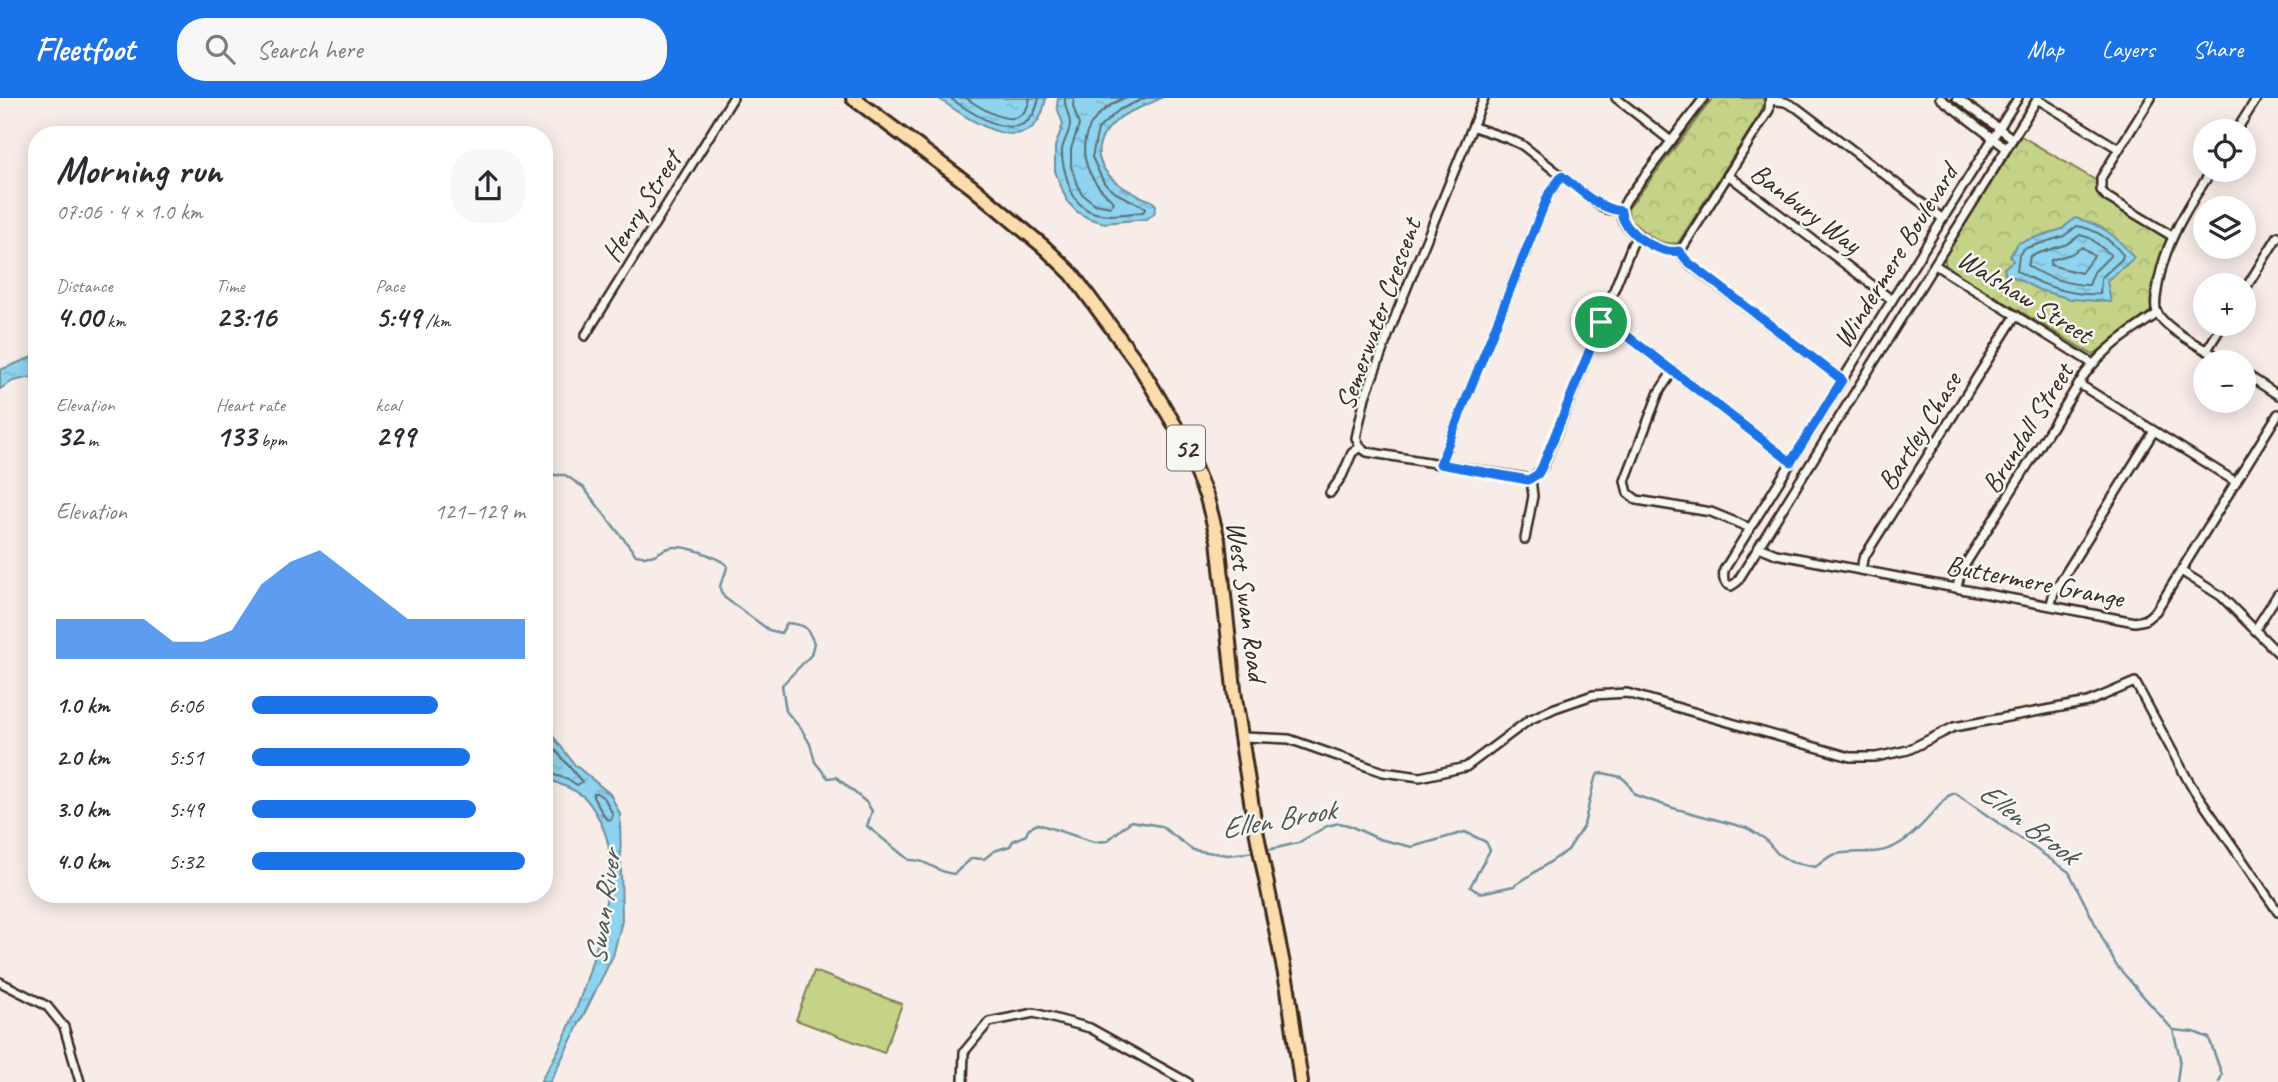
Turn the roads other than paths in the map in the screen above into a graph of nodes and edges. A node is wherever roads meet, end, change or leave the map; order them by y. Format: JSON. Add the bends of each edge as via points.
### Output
{"nodes":[{"id":1,"x":733,"y":98,"type":"edge"},
{"id":2,"x":853,"y":98,"type":"edge"},
{"id":3,"x":1484,"y":98,"type":"edge"},
{"id":4,"x":1616,"y":98,"type":"edge"},
{"id":5,"x":1704,"y":98,"type":"edge"},
{"id":6,"x":1940,"y":98,"type":"edge"},
{"id":7,"x":1957,"y":98,"type":"edge"},
{"id":8,"x":2018,"y":98,"type":"edge"},
{"id":9,"x":2037,"y":98,"type":"edge"},
{"id":10,"x":2151,"y":98,"type":"edge"},
{"id":11,"x":2257,"y":98,"type":"edge"},
{"id":12,"x":1770,"y":99,"type":"edge"},
{"id":13,"x":2244,"y":119,"type":"edge"},
{"id":14,"x":1474,"y":127,"type":"junction"},
{"id":15,"x":1999,"y":129,"type":"junction"},
{"id":16,"x":1993,"y":138,"type":"junction"},
{"id":17,"x":2012,"y":138,"type":"junction"},
{"id":18,"x":1671,"y":141,"type":"junction"},
{"id":19,"x":2006,"y":148,"type":"junction"},
{"id":20,"x":2119,"y":149,"type":"junction"},
{"id":21,"x":1728,"y":175,"type":"junction"},
{"id":22,"x":1562,"y":176,"type":"junction"},
{"id":23,"x":2205,"y":182,"type":"edge"},
{"id":24,"x":1621,"y":211,"type":"junction"},
{"id":25,"x":1943,"y":219,"type":"junction"},
{"id":26,"x":1638,"y":236,"type":"junction"},
{"id":27,"x":2172,"y":236,"type":"junction"},
{"id":28,"x":2278,"y":236,"type":"edge"},
{"id":29,"x":1679,"y":251,"type":"junction"},
{"id":30,"x":1935,"y":265,"type":"junction"},
{"id":31,"x":2255,"y":273,"type":"edge"},
{"id":32,"x":1892,"y":300,"type":"junction"},
{"id":33,"x":2157,"y":314,"type":"junction"},
{"id":34,"x":2016,"y":315,"type":"junction"},
{"id":35,"x":1601,"y":322,"type":"junction"},
{"id":36,"x":585,"y":335,"type":"dead end"},
{"id":37,"x":2216,"y":336,"type":"edge"},
{"id":38,"x":2207,"y":350,"type":"joint"},
{"id":39,"x":2093,"y":363,"type":"junction"},
{"id":40,"x":1673,"y":371,"type":"junction"},
{"id":41,"x":1842,"y":380,"type":"junction"},
{"id":42,"x":2256,"y":381,"type":"edge"},
{"id":43,"x":2078,"y":384,"type":"junction"},
{"id":44,"x":2278,"y":395,"type":"edge"},
{"id":45,"x":2278,"y":414,"type":"edge"},
{"id":46,"x":2154,"y":431,"type":"junction"},
{"id":47,"x":1360,"y":447,"type":"junction"},
{"id":48,"x":1791,"y":462,"type":"junction"},
{"id":49,"x":1440,"y":464,"type":"junction"},
{"id":50,"x":1531,"y":479,"type":"junction"},
{"id":51,"x":2236,"y":482,"type":"junction"},
{"id":52,"x":1330,"y":493,"type":"dead end"},
{"id":53,"x":1750,"y":528,"type":"junction"},
{"id":54,"x":1525,"y":539,"type":"dead end"},
{"id":55,"x":1759,"y":547,"type":"junction"},
{"id":56,"x":1861,"y":570,"type":"junction"},
{"id":57,"x":2181,"y":571,"type":"junction"},
{"id":58,"x":1957,"y":587,"type":"junction"},
{"id":59,"x":2278,"y":594,"type":"edge"},
{"id":60,"x":2051,"y":604,"type":"junction"},
{"id":61,"x":2255,"y":630,"type":"junction"},
{"id":62,"x":2278,"y":653,"type":"edge"},
{"id":63,"x":1242,"y":737,"type":"junction"},
{"id":64,"x":2278,"y":912,"type":"edge"},
{"id":65,"x":0,"y":982,"type":"edge"},
{"id":66,"x":80,"y":1082,"type":"edge"},
{"id":67,"x":963,"y":1082,"type":"edge"},
{"id":68,"x":1187,"y":1082,"type":"edge"},
{"id":69,"x":1301,"y":1082,"type":"edge"}],
"edges":[{"from":1,"to":36,"type":"street","name":"Henry Street"},
{"from":2,"to":63,"type":"main road","name":"West Swan Road","number":"52","via":[[1044,247],[1080,284],[1139,365],[1180,434],[1207,498],[1218,540]]},
{"from":3,"to":14,"type":"street","name":"Semerwater Crescent"},
{"from":4,"to":18,"type":"street"},
{"from":5,"to":18,"type":"street"},
{"from":6,"to":16,"type":"street"},
{"from":7,"to":15,"type":"street"},
{"from":8,"to":15,"type":"street","name":"Windermere Boulevard"},
{"from":9,"to":17,"type":"street","name":"Windermere Boulevard"},
{"from":9,"to":20,"type":"street"},
{"from":10,"to":20,"type":"street"},
{"from":11,"to":13,"type":"street"},
{"from":12,"to":21,"type":"street","via":[[1769,110]]},
{"from":12,"to":25,"type":"street","via":[[1797,108]]},
{"from":14,"to":22,"type":"street","via":[[1522,145]]},
{"from":14,"to":47,"type":"street","name":"Semerwater Crescent","via":[[1365,397],[1356,438]]},
{"from":15,"to":16,"type":"street","name":"Windermere Boulevard"},
{"from":15,"to":17,"type":"street"},
{"from":16,"to":19,"type":"street"},
{"from":16,"to":25,"type":"street","name":"Windermere Boulevard"},
{"from":17,"to":19,"type":"street","name":"Windermere Boulevard"},
{"from":18,"to":24,"type":"street"},
{"from":19,"to":30,"type":"street","name":"Windermere Boulevard"},
{"from":20,"to":27,"type":"street","via":[[2101,178],[2101,190]]},
{"from":21,"to":29,"type":"street"},
{"from":21,"to":32,"type":"street","name":"Banbury Way"},
{"from":22,"to":24,"type":"street","via":[[1599,205]]},
{"from":22,"to":49,"type":"street","via":[[1549,193]]},
{"from":23,"to":27,"type":"street"},
{"from":24,"to":26,"type":"street","via":[[1624,223]]},
{"from":25,"to":32,"type":"street","name":"Windermere Boulevard"},
{"from":26,"to":29,"type":"street","via":[[1661,249]]},
{"from":26,"to":35,"type":"street"},
{"from":27,"to":33,"type":"street","via":[[2158,282]]},
{"from":28,"to":31,"type":"street"},
{"from":29,"to":41,"type":"street"},
{"from":30,"to":34,"type":"street","name":"Walshaw Street"},
{"from":30,"to":55,"type":"street","name":"Windermere Boulevard"},
{"from":32,"to":41,"type":"street","name":"Windermere Boulevard"},
{"from":33,"to":38,"type":"street"},
{"from":33,"to":39,"type":"street","name":"Brundall Street"},
{"from":34,"to":39,"type":"street","name":"Walshaw Street"},
{"from":34,"to":56,"type":"street","name":"Bartley Chase","via":[[1863,559]]},
{"from":35,"to":40,"type":"street"},
{"from":35,"to":50,"type":"street","via":[[1542,467]]},
{"from":37,"to":38,"type":"street"},
{"from":39,"to":43,"type":"street","name":"Brundall Street"},
{"from":40,"to":48,"type":"street"},
{"from":40,"to":53,"type":"street","via":[[1660,392],[1625,481],[1628,493],[1637,500],[1711,512]]},
{"from":41,"to":48,"type":"street","name":"Windermere Boulevard"},
{"from":42,"to":44,"type":"street"},
{"from":43,"to":46,"type":"street"},
{"from":43,"to":58,"type":"street","name":"Brundall Street","via":[[1961,571]]},
{"from":45,"to":51,"type":"street","name":"Buttermere Grange"},
{"from":46,"to":51,"type":"street"},
{"from":46,"to":60,"type":"street","via":[[2054,592]]},
{"from":47,"to":49,"type":"street","name":"Semerwater Crescent"},
{"from":47,"to":52,"type":"street"},
{"from":48,"to":53,"type":"street","name":"Windermere Boulevard"},
{"from":49,"to":50,"type":"street","name":"Semerwater Crescent"},
{"from":50,"to":54,"type":"street","via":[[1533,496]]},
{"from":51,"to":57,"type":"street","name":"Buttermere Grange"},
{"from":53,"to":55,"type":"street","name":"Windermere Boulevard","via":[[1724,570],[1726,584],[1737,582]]},
{"from":55,"to":56,"type":"street","name":"Buttermere Grange"},
{"from":56,"to":58,"type":"street","name":"Buttermere Grange"},
{"from":57,"to":60,"type":"street","name":"Buttermere Grange","via":[[2156,611],[2145,620]]},
{"from":57,"to":61,"type":"street","via":[[2221,596]]},
{"from":58,"to":60,"type":"street","name":"Buttermere Grange"},
{"from":59,"to":61,"type":"street"},
{"from":61,"to":62,"type":"street"},
{"from":63,"to":64,"type":"street","via":[[1289,739],[1383,772],[1420,777],[1466,767],[1528,720],[1555,708],[1593,695],[1627,693],[1850,757],[1876,757],[1908,750],[1954,727],[2088,702],[2135,682],[2190,784]]},
{"from":63,"to":69,"type":"main road","name":"West Swan Road","number":"52"},
{"from":65,"to":66,"type":"street","via":[[47,1006],[64,1027]]},
{"from":67,"to":68,"type":"street","via":[[964,1052],[989,1022],[1034,1013],[1090,1028]]}]}
